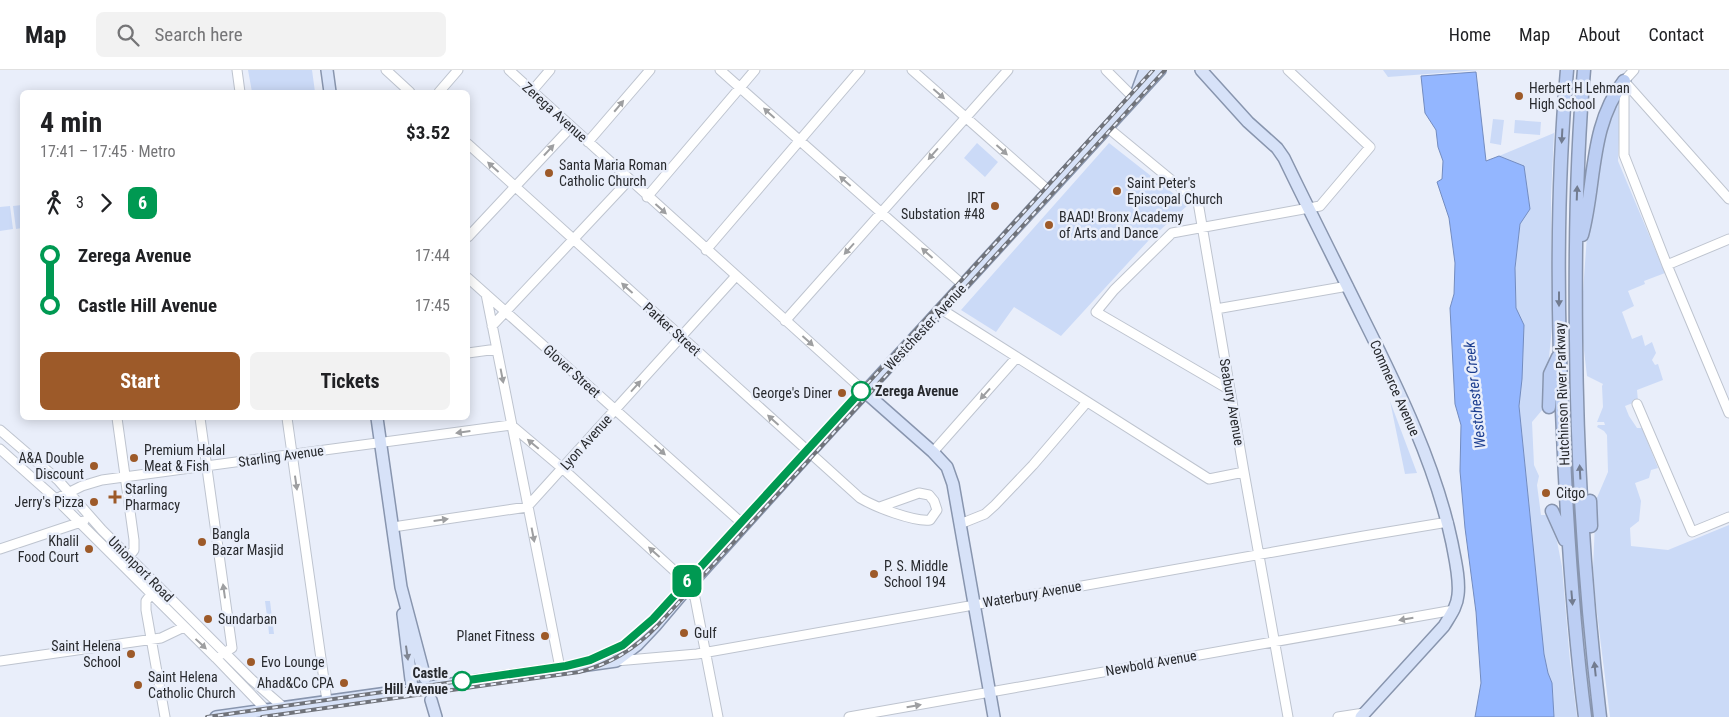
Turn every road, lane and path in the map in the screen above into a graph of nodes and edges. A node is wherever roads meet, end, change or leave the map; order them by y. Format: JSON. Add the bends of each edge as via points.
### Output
{"nodes":[{"id":1,"x":237,"y":70,"type":"edge"},
{"id":2,"x":327,"y":70,"type":"edge"},
{"id":3,"x":386,"y":70,"type":"edge"},
{"id":4,"x":458,"y":70,"type":"edge"},
{"id":5,"x":509,"y":70,"type":"edge"},
{"id":6,"x":550,"y":70,"type":"edge"},
{"id":7,"x":650,"y":70,"type":"edge"},
{"id":8,"x":720,"y":70,"type":"edge"},
{"id":9,"x":755,"y":70,"type":"edge"},
{"id":10,"x":860,"y":70,"type":"edge"},
{"id":11,"x":912,"y":70,"type":"edge"},
{"id":12,"x":1008,"y":70,"type":"edge"},
{"id":13,"x":1106,"y":70,"type":"edge"},
{"id":14,"x":1145,"y":70,"type":"edge"},
{"id":15,"x":1160,"y":70,"type":"edge"},
{"id":16,"x":1201,"y":70,"type":"edge"},
{"id":17,"x":1288,"y":70,"type":"edge"},
{"id":18,"x":1567,"y":70,"type":"edge"},
{"id":19,"x":1584,"y":70,"type":"edge"},
{"id":20,"x":1634,"y":70,"type":"edge"},
{"id":21,"x":1624,"y":80,"type":"junction"},
{"id":22,"x":740,"y":87,"type":"junction"},
{"id":23,"x":240,"y":90,"type":"edge"},
{"id":24,"x":330,"y":90,"type":"edge"},
{"id":25,"x":408,"y":90,"type":"edge"},
{"id":26,"x":441,"y":90,"type":"edge"},
{"id":27,"x":532,"y":91,"type":"junction"},
{"id":28,"x":1637,"y":95,"type":"junction"},
{"id":29,"x":1134,"y":98,"type":"junction"},
{"id":30,"x":1625,"y":98,"type":"junction"},
{"id":31,"x":966,"y":118,"type":"junction"},
{"id":32,"x":571,"y":127,"type":"junction"},
{"id":33,"x":1107,"y":128,"type":"junction"},
{"id":34,"x":799,"y":140,"type":"junction"},
{"id":35,"x":588,"y":142,"type":"junction"},
{"id":36,"x":470,"y":146,"type":"edge"},
{"id":37,"x":629,"y":180,"type":"junction"},
{"id":38,"x":515,"y":186,"type":"junction"},
{"id":39,"x":1049,"y":191,"type":"junction"},
{"id":40,"x":647,"y":196,"type":"junction"},
{"id":41,"x":1729,"y":199,"type":"edge"},
{"id":42,"x":1308,"y":208,"type":"junction"},
{"id":43,"x":882,"y":213,"type":"junction"},
{"id":44,"x":1202,"y":228,"type":"junction"},
{"id":45,"x":470,"y":235,"type":"edge"},
{"id":46,"x":1729,"y":238,"type":"edge"},
{"id":47,"x":573,"y":240,"type":"junction"},
{"id":48,"x":706,"y":250,"type":"junction"},
{"id":49,"x":1576,"y":260,"type":"junction"},
{"id":50,"x":1667,"y":265,"type":"junction"},
{"id":51,"x":736,"y":276,"type":"junction"},
{"id":52,"x":470,"y":280,"type":"edge"},
{"id":53,"x":963,"y":285,"type":"junction"},
{"id":54,"x":1348,"y":286,"type":"junction"},
{"id":55,"x":486,"y":294,"type":"junction"},
{"id":56,"x":941,"y":309,"type":"junction"},
{"id":57,"x":1216,"y":309,"type":"junction"},
{"id":58,"x":505,"y":312,"type":"junction"},
{"id":59,"x":785,"y":321,"type":"junction"},
{"id":60,"x":492,"y":326,"type":"junction"},
{"id":61,"x":681,"y":337,"type":"junction"},
{"id":62,"x":496,"y":349,"type":"junction"},
{"id":63,"x":470,"y":353,"type":"edge"},
{"id":64,"x":1560,"y":353,"type":"junction"},
{"id":65,"x":1017,"y":357,"type":"junction"},
{"id":66,"x":1576,"y":360,"type":"junction"},
{"id":67,"x":1585,"y":386,"type":"dead end"},
{"id":68,"x":1230,"y":390,"type":"junction"},
{"id":69,"x":865,"y":392,"type":"junction"},
{"id":70,"x":1087,"y":402,"type":"junction"},
{"id":71,"x":1637,"y":404,"type":"dead end"},
{"id":72,"x":1548,"y":407,"type":"dead end"},
{"id":73,"x":615,"y":410,"type":"junction"},
{"id":74,"x":1729,"y":413,"type":"edge"},
{"id":75,"x":117,"y":420,"type":"edge"},
{"id":76,"x":200,"y":420,"type":"edge"},
{"id":77,"x":287,"y":420,"type":"edge"},
{"id":78,"x":377,"y":420,"type":"edge"},
{"id":79,"x":511,"y":425,"type":"junction"},
{"id":80,"x":0,"y":430,"type":"edge"},
{"id":81,"x":381,"y":444,"type":"junction"},
{"id":82,"x":0,"y":449,"type":"edge"},
{"id":83,"x":933,"y":452,"type":"junction"},
{"id":84,"x":809,"y":453,"type":"junction"},
{"id":85,"x":292,"y":454,"type":"junction"},
{"id":86,"x":207,"y":466,"type":"junction"},
{"id":87,"x":562,"y":468,"type":"junction"},
{"id":88,"x":1244,"y":472,"type":"junction"},
{"id":89,"x":125,"y":478,"type":"junction"},
{"id":90,"x":69,"y":492,"type":"junction"},
{"id":91,"x":56,"y":500,"type":"junction"},
{"id":92,"x":1590,"y":501,"type":"dead end"},
{"id":93,"x":527,"y":507,"type":"junction"},
{"id":94,"x":880,"y":507,"type":"junction"},
{"id":95,"x":1552,"y":511,"type":"dead end"},
{"id":96,"x":91,"y":517,"type":"junction"},
{"id":97,"x":1729,"y":518,"type":"edge"},
{"id":98,"x":1448,"y":522,"type":"junction"},
{"id":99,"x":80,"y":523,"type":"junction"},
{"id":100,"x":960,"y":524,"type":"junction"},
{"id":101,"x":744,"y":526,"type":"junction"},
{"id":102,"x":393,"y":527,"type":"junction"},
{"id":103,"x":0,"y":549,"type":"edge"},
{"id":104,"x":1568,"y":549,"type":"junction"},
{"id":105,"x":1259,"y":554,"type":"junction"},
{"id":106,"x":129,"y":556,"type":"junction"},
{"id":107,"x":122,"y":565,"type":"junction"},
{"id":108,"x":1586,"y":574,"type":"junction"},
{"id":109,"x":159,"y":587,"type":"junction"},
{"id":110,"x":401,"y":587,"type":"junction"},
{"id":111,"x":688,"y":587,"type":"junction"},
{"id":112,"x":150,"y":594,"type":"junction"},
{"id":113,"x":975,"y":605,"type":"junction"},
{"id":114,"x":1454,"y":610,"type":"junction"},
{"id":115,"x":184,"y":627,"type":"junction"},
{"id":116,"x":151,"y":640,"type":"junction"},
{"id":117,"x":1274,"y":642,"type":"junction"},
{"id":118,"x":225,"y":652,"type":"junction"},
{"id":119,"x":707,"y":652,"type":"junction"},
{"id":120,"x":216,"y":658,"type":"junction"},
{"id":121,"x":0,"y":661,"type":"edge"},
{"id":122,"x":616,"y":661,"type":"junction"},
{"id":123,"x":560,"y":668,"type":"junction"},
{"id":124,"x":425,"y":678,"type":"dead end"},
{"id":125,"x":412,"y":688,"type":"junction"},
{"id":126,"x":990,"y":692,"type":"junction"},
{"id":127,"x":431,"y":700,"type":"dead end"},
{"id":128,"x":327,"y":701,"type":"junction"},
{"id":129,"x":284,"y":707,"type":"junction"},
{"id":130,"x":266,"y":710,"type":"junction"},
{"id":131,"x":1362,"y":715,"type":"edge"},
{"id":132,"x":166,"y":717,"type":"edge"},
{"id":133,"x":216,"y":717,"type":"edge"},
{"id":134,"x":436,"y":717,"type":"edge"},
{"id":135,"x":718,"y":717,"type":"edge"},
{"id":136,"x":849,"y":717,"type":"edge"},
{"id":137,"x":994,"y":717,"type":"edge"},
{"id":138,"x":1288,"y":717,"type":"edge"},
{"id":139,"x":1338,"y":717,"type":"edge"},
{"id":140,"x":1585,"y":717,"type":"edge"},
{"id":141,"x":1601,"y":717,"type":"edge"}],
"edges":[{"from":1,"to":23,"type":"street"},
{"from":2,"to":24,"type":"main road"},
{"from":3,"to":25,"type":"street"},
{"from":4,"to":26,"type":"street"},
{"from":5,"to":27,"type":"street","name":"Zerega Avenue"},
{"from":6,"to":27,"type":"street"},
{"from":35,"to":7,"type":"street","one_way":true},
{"from":8,"to":22,"type":"street"},
{"from":9,"to":22,"type":"street"},
{"from":10,"to":34,"type":"street"},
{"from":11,"to":31,"type":"street","one_way":true},
{"from":12,"to":31,"type":"street"},
{"from":13,"to":29,"type":"street"},
{"from":14,"to":29,"type":"main road"},
{"from":15,"to":29,"type":"main road","name":"Westchester Avenue"},
{"from":16,"to":42,"type":"main road","name":"Commerce Avenue","via":[[1248,122],[1277,148]]},
{"from":17,"to":42,"type":"street","via":[[1370,147],[1320,206]]},
{"from":18,"to":64,"type":"highway","name":"Hutchinson River Parkway","one_way":true,"via":[[1559,200]]},
{"from":49,"to":19,"type":"highway","name":"Hutchinson River Parkway","one_way":true},
{"from":20,"to":21,"type":"street"},
{"from":21,"to":28,"type":"street"},
{"from":21,"to":30,"type":"street"},
{"from":21,"to":49,"type":"highway","via":[[1608,105],[1599,132]]},
{"from":34,"to":22,"type":"street","one_way":true},
{"from":22,"to":40,"type":"street"},
{"from":27,"to":32,"type":"street","name":"Zerega Avenue"},
{"from":28,"to":30,"type":"street"},
{"from":28,"to":41,"type":"street"},
{"from":29,"to":33,"type":"main road","name":"Westchester Avenue"},
{"from":30,"to":50,"type":"street","via":[[1624,155]]},
{"from":31,"to":39,"type":"street","one_way":true},
{"from":31,"to":43,"type":"street","one_way":true},
{"from":32,"to":35,"type":"street","name":"Zerega Avenue"},
{"from":38,"to":32,"type":"street","one_way":true},
{"from":33,"to":39,"type":"main road","name":"Westchester Avenue"},
{"from":33,"to":44,"type":"street","name":"Seabury Avenue","via":[[1198,202]]},
{"from":43,"to":34,"type":"street","one_way":true},
{"from":34,"to":48,"type":"street"},
{"from":35,"to":37,"type":"street","name":"Zerega Avenue"},
{"from":38,"to":36,"type":"street","name":"Parker Street","one_way":true},
{"from":37,"to":40,"type":"street","name":"Zerega Avenue"},
{"from":37,"to":47,"type":"street"},
{"from":38,"to":45,"type":"street"},
{"from":38,"to":47,"type":"street","name":"Parker Street"},
{"from":39,"to":53,"type":"main road","name":"Westchester Avenue"},
{"from":40,"to":48,"type":"street","name":"Zerega Avenue","one_way":true},
{"from":42,"to":44,"type":"street"},
{"from":42,"to":54,"type":"main road","name":"Commerce Avenue"},
{"from":53,"to":43,"type":"street","one_way":true},
{"from":43,"to":59,"type":"street","one_way":true},
{"from":44,"to":57,"type":"street","name":"Seabury Avenue"},
{"from":44,"to":68,"type":"street","via":[[1172,233],[1096,312]]},
{"from":46,"to":50,"type":"street"},
{"from":47,"to":58,"type":"street"},
{"from":61,"to":47,"type":"street","name":"Parker Street","one_way":true},
{"from":48,"to":51,"type":"street","name":"Zerega Avenue"},
{"from":49,"to":66,"type":"highway","name":"Hutchinson River Parkway"},
{"from":50,"to":74,"type":"street"},
{"from":51,"to":59,"type":"street","name":"Zerega Avenue"},
{"from":51,"to":61,"type":"street","name":"Lyon Avenue"},
{"from":52,"to":55,"type":"street","name":"Glover Street"},
{"from":53,"to":56,"type":"main road","name":"Westchester Avenue"},
{"from":54,"to":57,"type":"street"},
{"from":54,"to":98,"type":"main road","name":"Commerce Avenue","via":[[1406,406]]},
{"from":55,"to":58,"type":"street","name":"Glover Street"},
{"from":55,"to":60,"type":"street"},
{"from":56,"to":65,"type":"street"},
{"from":56,"to":69,"type":"main road","name":"Westchester Avenue"},
{"from":57,"to":68,"type":"street","name":"Seabury Avenue"},
{"from":58,"to":60,"type":"street"},
{"from":58,"to":73,"type":"street","name":"Glover Street"},
{"from":59,"to":69,"type":"street","name":"Zerega Avenue","one_way":true},
{"from":60,"to":62,"type":"street"},
{"from":73,"to":61,"type":"street","name":"Lyon Avenue","one_way":true},
{"from":84,"to":61,"type":"street","name":"Parker Street","one_way":true},
{"from":62,"to":63,"type":"street"},
{"from":62,"to":79,"type":"street","one_way":true},
{"from":64,"to":72,"type":"highway","via":[[1550,374]]},
{"from":64,"to":104,"type":"highway","name":"Hutchinson River Parkway"},
{"from":65,"to":70,"type":"street"},
{"from":65,"to":83,"type":"street","one_way":true},
{"from":66,"to":67,"type":"highway"},
{"from":108,"to":66,"type":"highway","name":"Hutchinson River Parkway","one_way":true},
{"from":68,"to":88,"type":"street","name":"Seabury Avenue"},
{"from":69,"to":83,"type":"main road","name":"Zerega Avenue"},
{"from":69,"to":84,"type":"main road","name":"Westchester Avenue"},
{"from":70,"to":88,"type":"street","via":[[1209,479]]},
{"from":70,"to":100,"type":"street","via":[[995,505],[984,514]]},
{"from":71,"to":97,"type":"street","via":[[1692,532]]},
{"from":73,"to":87,"type":"street","name":"Lyon Avenue"},
{"from":73,"to":101,"type":"street","name":"Glover Street","one_way":true},
{"from":75,"to":89,"type":"street"},
{"from":76,"to":86,"type":"street"},
{"from":77,"to":85,"type":"street"},
{"from":78,"to":81,"type":"main road"},
{"from":79,"to":81,"type":"street","name":"Starling Avenue","one_way":true},
{"from":87,"to":79,"type":"street","one_way":true},
{"from":79,"to":93,"type":"street"},
{"from":80,"to":90,"type":"street","name":"Unionport Road"},
{"from":81,"to":85,"type":"street","name":"Starling Avenue"},
{"from":81,"to":102,"type":"main road"},
{"from":82,"to":91,"type":"street","name":"Unionport Road"},
{"from":83,"to":100,"type":"main road","name":"Zerega Avenue","via":[[947,467]]},
{"from":84,"to":94,"type":"street","name":"Parker Street","via":[[860,498]]},
{"from":84,"to":101,"type":"main road","name":"Westchester Avenue"},
{"from":85,"to":86,"type":"street","name":"Starling Avenue"},
{"from":85,"to":128,"type":"street","one_way":true},
{"from":86,"to":89,"type":"street","name":"Starling Avenue"},
{"from":118,"to":86,"type":"street","one_way":true,"via":[[232,648]]},
{"from":87,"to":93,"type":"street","name":"Lyon Avenue"},
{"from":111,"to":87,"type":"street","one_way":true,"via":[[680,575]]},
{"from":88,"to":105,"type":"street","name":"Seabury Avenue"},
{"from":89,"to":90,"type":"street","name":"Starling Avenue","via":[[102,480]]},
{"from":89,"to":106,"type":"street","via":[[134,540],[134,550]]},
{"from":90,"to":91,"type":"street","name":"Starling Avenue"},
{"from":90,"to":96,"type":"street","name":"Unionport Road"},
{"from":91,"to":99,"type":"street","name":"Unionport Road"},
{"from":92,"to":108,"type":"highway","via":[[1591,530]]},
{"from":102,"to":93,"type":"street","one_way":true},
{"from":93,"to":123,"type":"street","one_way":true},
{"from":94,"to":94,"type":"street","name":"Parker Street","via":[[921,521],[930,520],[937,510],[929,495],[919,494]]},
{"from":95,"to":104,"type":"highway"},
{"from":96,"to":99,"type":"street"},
{"from":96,"to":106,"type":"street","name":"Unionport Road"},
{"from":98,"to":105,"type":"street","name":"Waterbury Avenue"},
{"from":98,"to":114,"type":"main road","name":"Commerce Avenue","via":[[1457,568],[1458,595]]},
{"from":99,"to":103,"type":"street"},
{"from":99,"to":107,"type":"street","name":"Unionport Road"},
{"from":100,"to":113,"type":"main road","name":"Zerega Avenue"},
{"from":101,"to":111,"type":"main road","name":"Westchester Avenue"},
{"from":102,"to":110,"type":"main road"},
{"from":104,"to":140,"type":"highway","name":"Hutchinson River Parkway","one_way":true},
{"from":105,"to":113,"type":"street","name":"Waterbury Avenue"},
{"from":105,"to":117,"type":"street","name":"Seabury Avenue"},
{"from":106,"to":107,"type":"street"},
{"from":106,"to":109,"type":"street","name":"Unionport Road"},
{"from":107,"to":112,"type":"street","name":"Unionport Road"},
{"from":141,"to":108,"type":"highway","name":"Hutchinson River Parkway","one_way":true},
{"from":109,"to":112,"type":"street"},
{"from":109,"to":118,"type":"street","name":"Unionport Road"},
{"from":110,"to":124,"type":"main road"},
{"from":110,"to":125,"type":"main road","one_way":true},
{"from":111,"to":119,"type":"street","via":[[695,598]]},
{"from":111,"to":122,"type":"main road","name":"Westchester Avenue","via":[[637,645]]},
{"from":112,"to":115,"type":"street","name":"Unionport Road"},
{"from":112,"to":116,"type":"street","via":[[146,600]]},
{"from":113,"to":119,"type":"street","name":"Waterbury Avenue"},
{"from":113,"to":126,"type":"main road","name":"Zerega Avenue"},
{"from":114,"to":117,"type":"street","name":"Newbold Avenue","one_way":true},
{"from":114,"to":131,"type":"main road","name":"Commerce Avenue","via":[[1444,626]]},
{"from":115,"to":116,"type":"street"},
{"from":115,"to":120,"type":"street","name":"Unionport Road","one_way":true},
{"from":116,"to":121,"type":"street"},
{"from":116,"to":132,"type":"street"},
{"from":117,"to":126,"type":"street","name":"Newbold Avenue"},
{"from":117,"to":138,"type":"street","name":"Seabury Avenue"},
{"from":118,"to":120,"type":"street"},
{"from":118,"to":129,"type":"street","name":"Unionport Road"},
{"from":119,"to":122,"type":"street","name":"Waterbury Avenue"},
{"from":119,"to":135,"type":"street"},
{"from":120,"to":130,"type":"street","name":"Unionport Road"},
{"from":122,"to":123,"type":"main road"},
{"from":123,"to":125,"type":"main road"},
{"from":125,"to":128,"type":"main road"},
{"from":136,"to":126,"type":"street","name":"Newbold Avenue","one_way":true},
{"from":126,"to":137,"type":"main road","name":"Zerega Avenue"},
{"from":127,"to":134,"type":"main road"},
{"from":128,"to":129,"type":"main road"},
{"from":129,"to":130,"type":"main road"},
{"from":130,"to":133,"type":"main road"},
{"from":131,"to":139,"type":"street"}]}
